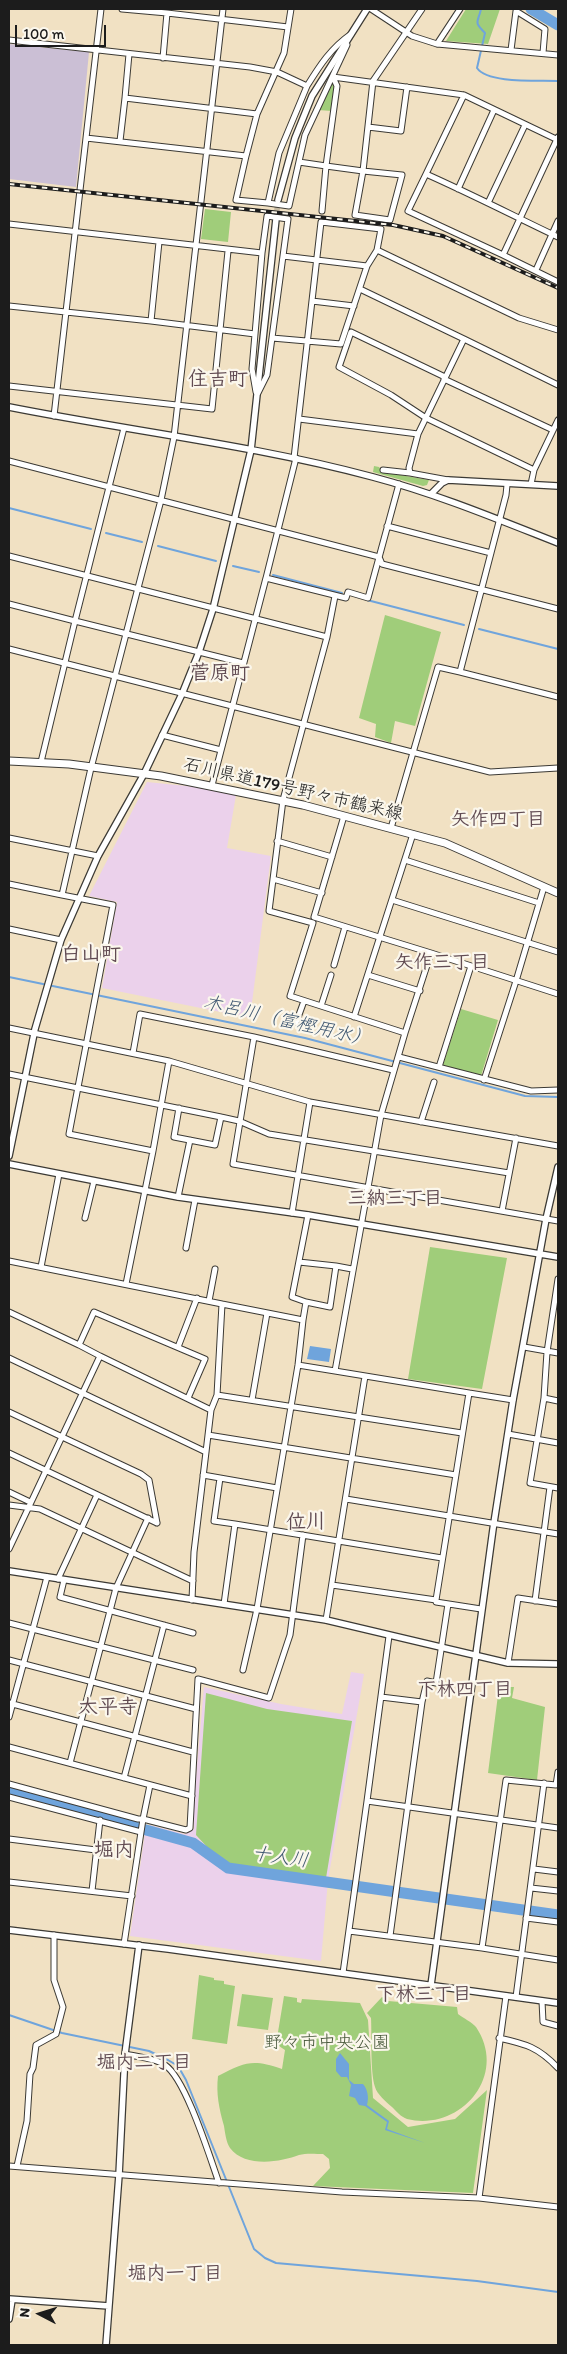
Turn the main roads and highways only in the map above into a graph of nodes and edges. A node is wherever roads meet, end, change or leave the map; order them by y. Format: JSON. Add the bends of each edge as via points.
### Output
{"nodes":[{"id":1,"x":9,"y":761,"type":"edge"},
{"id":2,"x":558,"y":894,"type":"edge"}],
"edges":[{"from":1,"to":2,"type":"main road","name":"石川県道179号野々市鶴来線","via":[[144,774],[283,800],[444,843]]}]}
